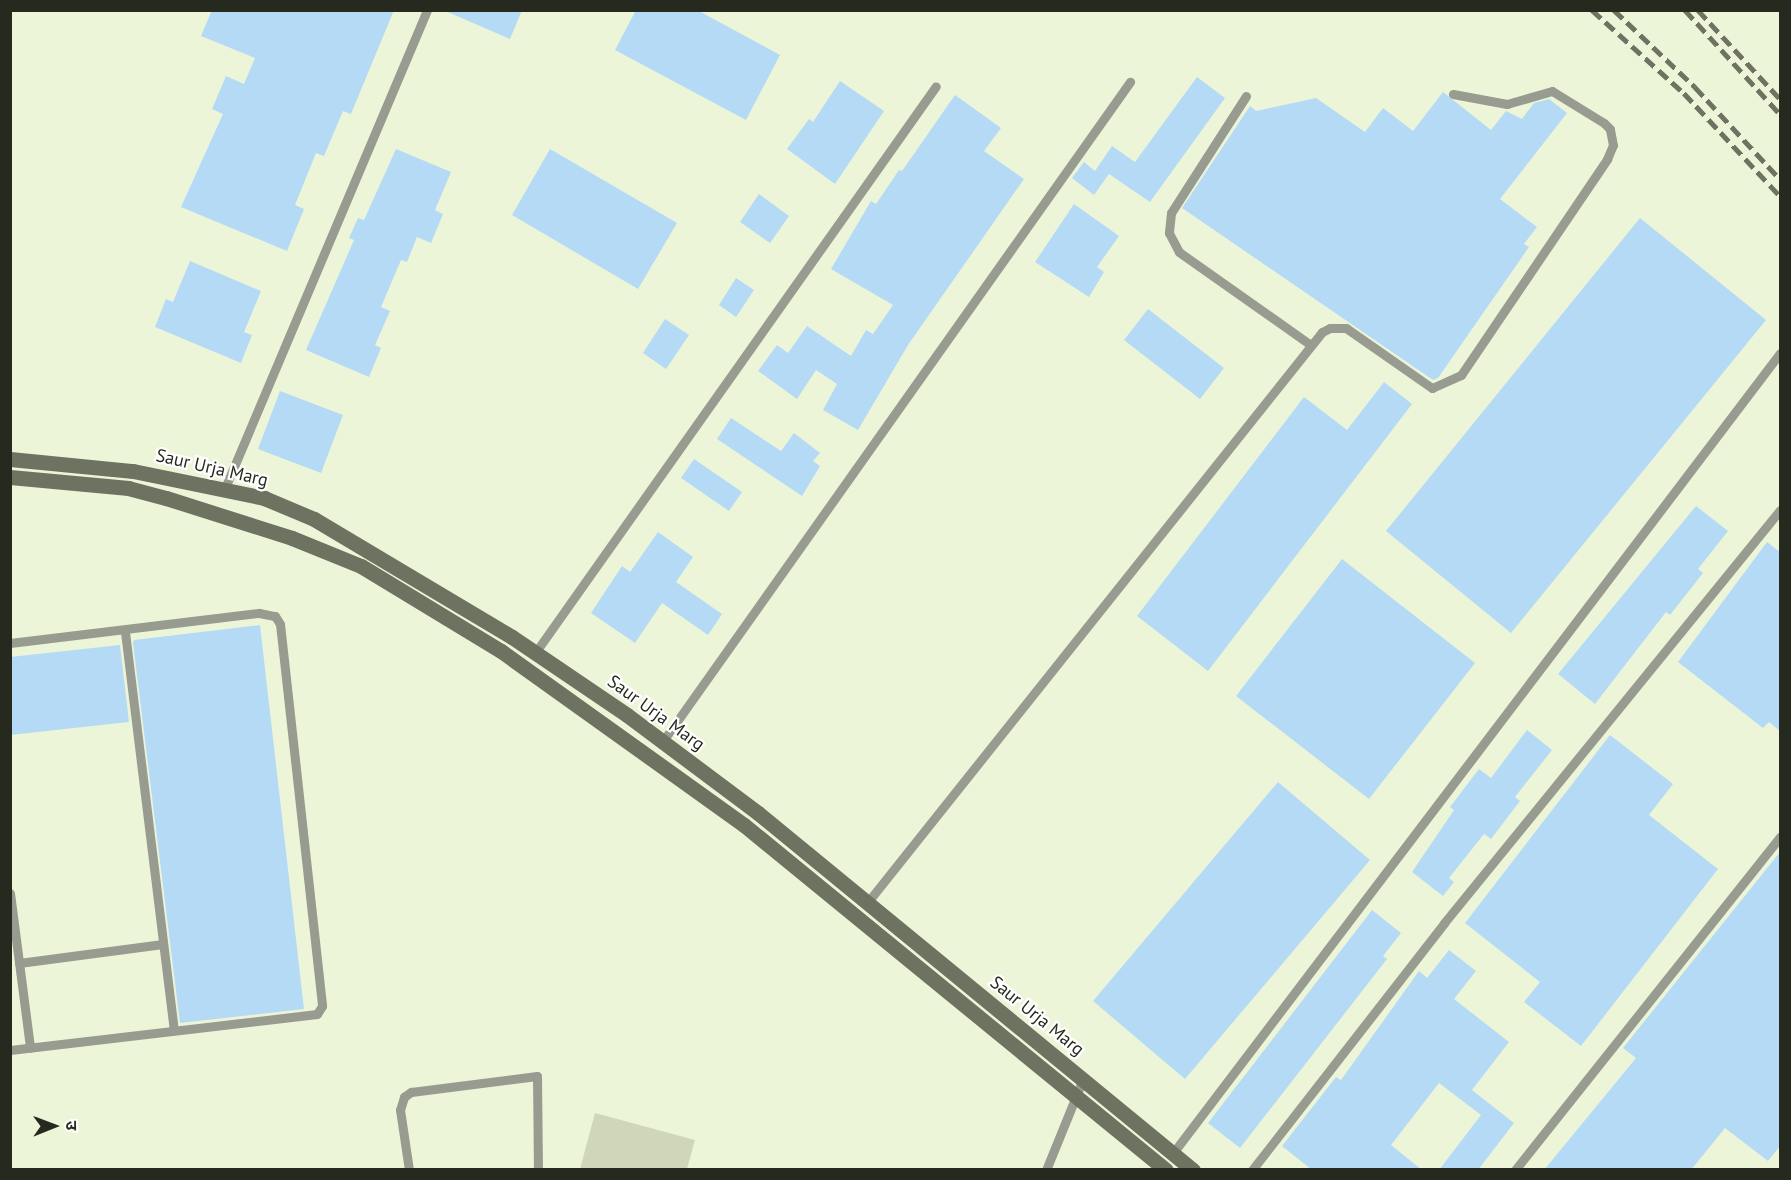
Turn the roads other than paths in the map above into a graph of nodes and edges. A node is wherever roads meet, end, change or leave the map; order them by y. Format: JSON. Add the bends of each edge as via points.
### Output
{"nodes":[{"id":1,"x":427,"y":10,"type":"edge"},
{"id":2,"x":1130,"y":82,"type":"dead end"},
{"id":3,"x":936,"y":86,"type":"dead end"},
{"id":4,"x":1454,"y":94,"type":"dead end"},
{"id":5,"x":1246,"y":96,"type":"dead end"},
{"id":6,"x":1311,"y":345,"type":"junction"},
{"id":7,"x":1780,"y":353,"type":"edge"},
{"id":8,"x":10,"y":459,"type":"edge"},
{"id":9,"x":10,"y":477,"type":"edge"},
{"id":10,"x":225,"y":488,"type":"junction"},
{"id":11,"x":1780,"y":510,"type":"edge"},
{"id":12,"x":125,"y":632,"type":"junction"},
{"id":13,"x":10,"y":643,"type":"edge"},
{"id":14,"x":535,"y":653,"type":"junction"},
{"id":15,"x":606,"y":700,"type":"junction"},
{"id":16,"x":594,"y":718,"type":"junction"},
{"id":17,"x":663,"y":741,"type":"junction"},
{"id":18,"x":1780,"y":837,"type":"edge"},
{"id":19,"x":10,"y":893,"type":"edge"},
{"id":20,"x":867,"y":903,"type":"junction"},
{"id":21,"x":163,"y":944,"type":"junction"},
{"id":22,"x":19,"y":963,"type":"junction"},
{"id":23,"x":174,"y":1030,"type":"junction"},
{"id":24,"x":30,"y":1048,"type":"junction"},
{"id":25,"x":10,"y":1050,"type":"edge"},
{"id":26,"x":1083,"y":1079,"type":"junction"},
{"id":27,"x":1076,"y":1095,"type":"junction"},
{"id":28,"x":1173,"y":1153,"type":"junction"},
{"id":29,"x":409,"y":1170,"type":"edge"},
{"id":30,"x":538,"y":1170,"type":"edge"},
{"id":31,"x":1046,"y":1170,"type":"edge"},
{"id":32,"x":1166,"y":1170,"type":"edge"},
{"id":33,"x":1193,"y":1170,"type":"edge"},
{"id":34,"x":1252,"y":1170,"type":"edge"},
{"id":35,"x":1515,"y":1170,"type":"edge"}],
"edges":[{"from":1,"to":10,"type":"lane"},
{"from":2,"to":17,"type":"lane"},
{"from":3,"to":14,"type":"lane"},
{"from":4,"to":6,"type":"lane","via":[[1507,104],[1552,91],[1610,129],[1612,151],[1461,375],[1450,383],[1432,388],[1425,385],[1346,328],[1330,328]]},
{"from":5,"to":6,"type":"lane","via":[[1171,213],[1169,233],[1179,252]]},
{"from":6,"to":20,"type":"lane"},
{"from":7,"to":28,"type":"lane"},
{"from":8,"to":10,"type":"street","name":"Saur Urja Marg","via":[[133,471]]},
{"from":9,"to":16,"type":"street","name":"Saur Urja Marg","via":[[128,488],[156,495],[292,538],[361,566],[501,651]]},
{"from":10,"to":14,"type":"street","name":"Saur Urja Marg","via":[[264,498],[314,519]]},
{"from":11,"to":34,"type":"lane","via":[[1444,923]]},
{"from":12,"to":13,"type":"lane"},
{"from":12,"to":21,"type":"lane"},
{"from":12,"to":23,"type":"lane","via":[[259,613],[275,616],[280,624],[322,1006],[317,1014]]},
{"from":14,"to":15,"type":"street","name":"Saur Urja Marg"},
{"from":15,"to":16,"type":"street"},
{"from":15,"to":17,"type":"street","name":"Saur Urja Marg"},
{"from":16,"to":27,"type":"street","name":"Saur Urja Marg","via":[[744,825]]},
{"from":17,"to":20,"type":"street","name":"Saur Urja Marg"},
{"from":18,"to":35,"type":"lane"},
{"from":19,"to":22,"type":"lane"},
{"from":20,"to":26,"type":"street","name":"Saur Urja Marg"},
{"from":21,"to":22,"type":"lane"},
{"from":21,"to":23,"type":"lane"},
{"from":22,"to":24,"type":"lane"},
{"from":23,"to":24,"type":"lane"},
{"from":24,"to":25,"type":"lane"},
{"from":26,"to":27,"type":"lane"},
{"from":26,"to":28,"type":"street","name":"Saur Urja Marg"},
{"from":27,"to":31,"type":"lane"},
{"from":27,"to":32,"type":"street","name":"Saur Urja Marg"},
{"from":28,"to":33,"type":"street","name":"Saur Urja Marg"},
{"from":29,"to":30,"type":"lane","via":[[400,1110],[411,1092],[537,1076]]}]}
